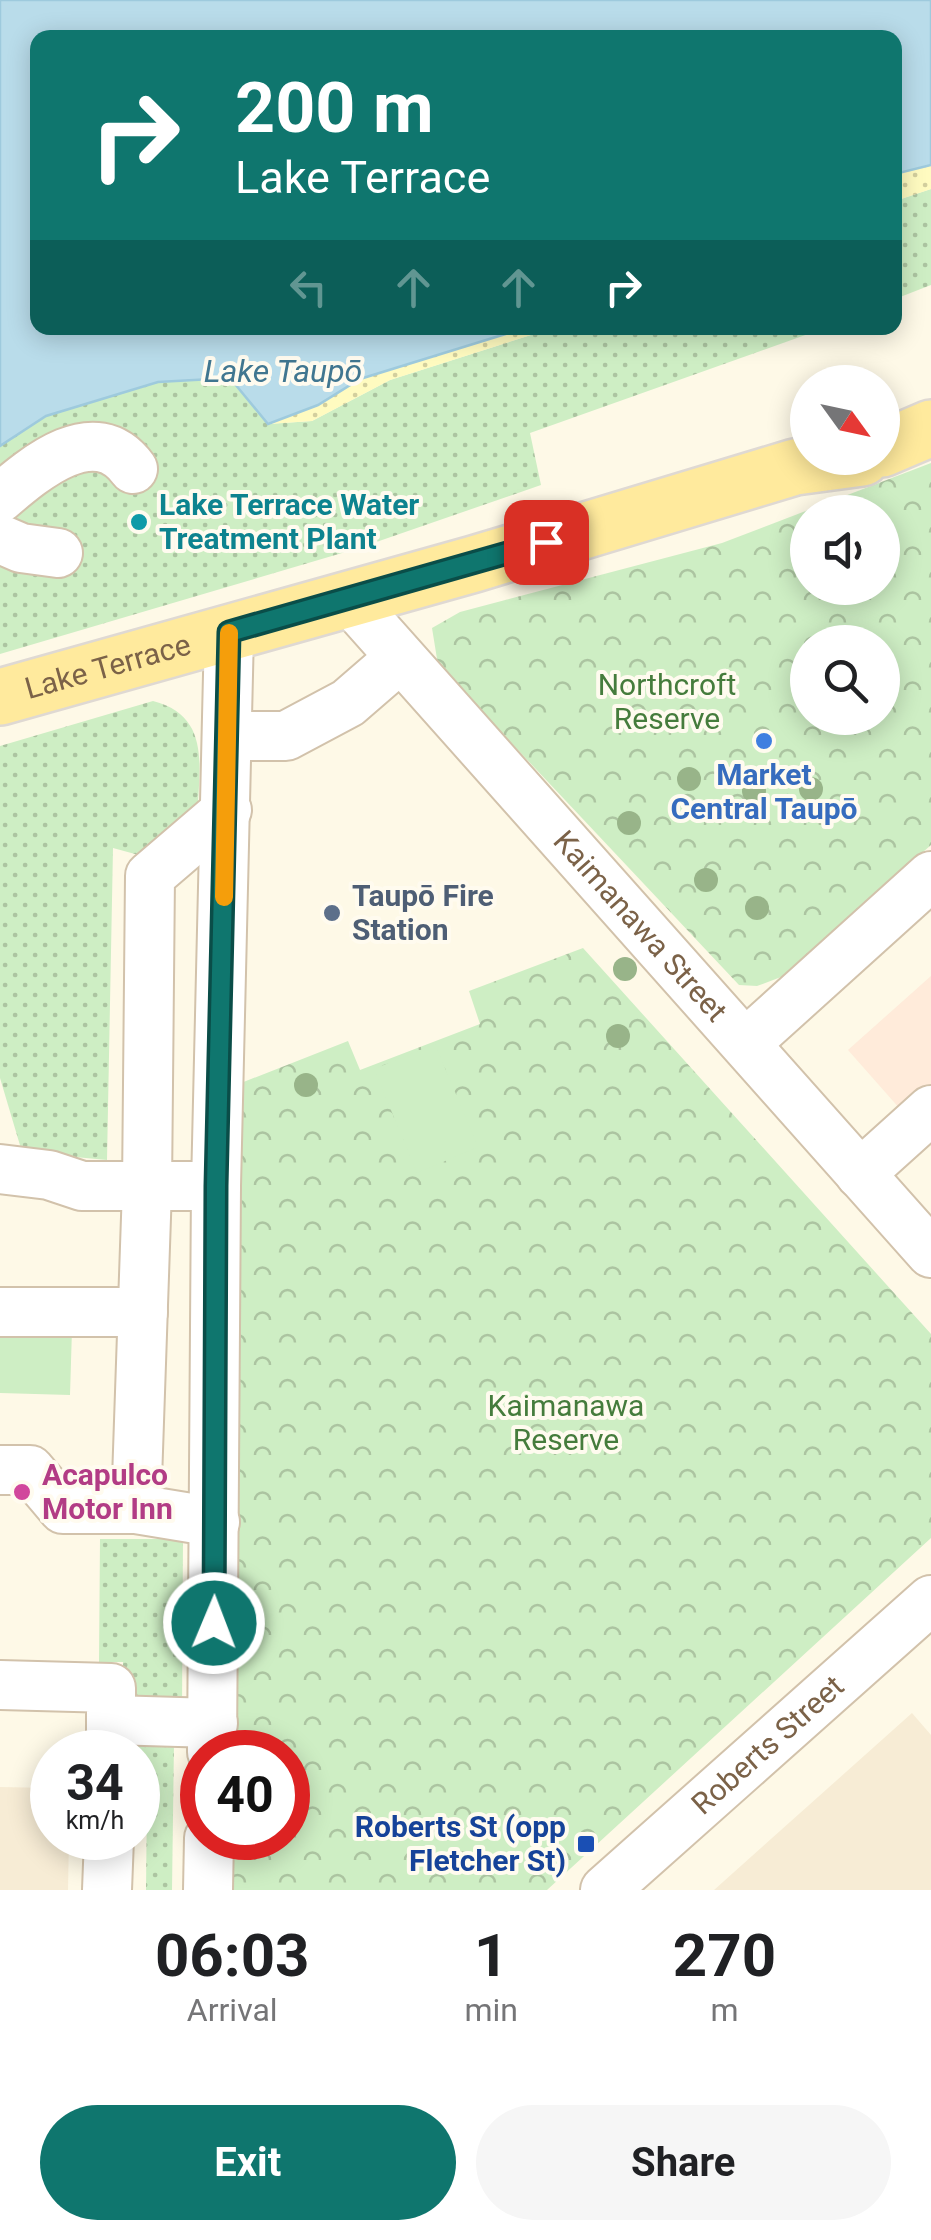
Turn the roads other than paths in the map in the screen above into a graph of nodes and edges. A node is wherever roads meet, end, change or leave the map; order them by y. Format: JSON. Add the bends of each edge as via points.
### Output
{"nodes":[{"id":1,"x":931,"y":399,"type":"edge"},
{"id":2,"x":900,"y":412,"type":"edge"},
{"id":3,"x":931,"y":428,"type":"edge"},
{"id":4,"x":900,"y":441,"type":"edge"},
{"id":5,"x":790,"y":466,"type":"edge"},
{"id":6,"x":133,"y":469,"type":"dead end"},
{"id":7,"x":0,"y":498,"type":"edge"},
{"id":8,"x":0,"y":539,"type":"edge"},
{"id":9,"x":58,"y":552,"type":"dead end"},
{"id":10,"x":349,"y":599,"type":"junction"},
{"id":11,"x":229,"y":632,"type":"junction"},
{"id":12,"x":400,"y":658,"type":"junction"},
{"id":13,"x":0,"y":697,"type":"edge"},
{"id":14,"x":228,"y":736,"type":"junction"},
{"id":15,"x":227,"y":810,"type":"junction"},
{"id":16,"x":931,"y":876,"type":"edge"},
{"id":17,"x":746,"y":1043,"type":"junction"},
{"id":18,"x":931,"y":1110,"type":"edge"},
{"id":19,"x":0,"y":1170,"type":"edge"},
{"id":20,"x":860,"y":1174,"type":"junction"},
{"id":21,"x":216,"y":1186,"type":"junction"},
{"id":22,"x":147,"y":1188,"type":"junction"},
{"id":23,"x":931,"y":1253,"type":"edge"},
{"id":24,"x":0,"y":1312,"type":"edge"},
{"id":25,"x":143,"y":1312,"type":"junction"},
{"id":26,"x":0,"y":1470,"type":"edge"},
{"id":27,"x":136,"y":1510,"type":"junction"},
{"id":28,"x":216,"y":1522,"type":"junction"},
{"id":29,"x":931,"y":1600,"type":"edge"},
{"id":30,"x":0,"y":1685,"type":"edge"},
{"id":31,"x":111,"y":1730,"type":"edge"},
{"id":32,"x":213,"y":1730,"type":"edge"},
{"id":33,"x":109,"y":1860,"type":"edge"},
{"id":34,"x":209,"y":1860,"type":"edge"},
{"id":35,"x":612,"y":1888,"type":"edge"},
{"id":36,"x":108,"y":1890,"type":"edge"},
{"id":37,"x":208,"y":1890,"type":"edge"}],
"edges":[{"from":1,"to":2,"type":"main road"},
{"from":3,"to":4,"type":"main road"},
{"from":5,"to":10,"type":"main road","name":"Lake Terrace"},
{"from":6,"to":7,"type":"street","via":[[110,449],[80,447]]},
{"from":8,"to":9,"type":"street"},
{"from":10,"to":11,"type":"main road","name":"Lake Terrace"},
{"from":10,"to":12,"type":"street","name":"Kaimanawa Street"},
{"from":11,"to":13,"type":"main road","name":"Lake Terrace"},
{"from":11,"to":14,"type":"street"},
{"from":12,"to":14,"type":"street","via":[[348,704],[286,736]]},
{"from":12,"to":17,"type":"street","name":"Kaimanawa Street"},
{"from":14,"to":15,"type":"street"},
{"from":15,"to":21,"type":"street"},
{"from":15,"to":22,"type":"street","via":[[150,876]]},
{"from":16,"to":17,"type":"street"},
{"from":17,"to":20,"type":"street","name":"Kaimanawa Street"},
{"from":18,"to":20,"type":"street"},
{"from":19,"to":22,"type":"street","via":[[82,1186]]},
{"from":20,"to":23,"type":"street","name":"Kaimanawa Street"},
{"from":21,"to":22,"type":"street"},
{"from":21,"to":28,"type":"street"},
{"from":22,"to":25,"type":"street"},
{"from":24,"to":25,"type":"street"},
{"from":25,"to":27,"type":"street"},
{"from":26,"to":27,"type":"street","via":[[30,1470],[63,1509]]},
{"from":27,"to":28,"type":"street"},
{"from":28,"to":32,"type":"street"},
{"from":29,"to":35,"type":"street","name":"Roberts Street"},
{"from":30,"to":31,"type":"street","via":[[111,1688]]},
{"from":33,"to":36,"type":"street"},
{"from":34,"to":37,"type":"street"}]}
